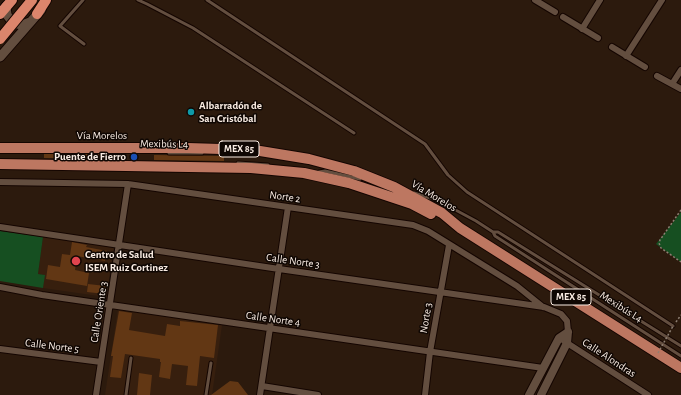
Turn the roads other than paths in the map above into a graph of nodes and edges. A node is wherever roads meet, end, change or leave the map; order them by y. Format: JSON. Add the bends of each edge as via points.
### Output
{"nodes":[{"id":1,"x":32,"y":0,"type":"edge"},
{"id":2,"x":48,"y":0,"type":"edge"},
{"id":3,"x":83,"y":0,"type":"edge"},
{"id":4,"x":138,"y":0,"type":"edge"},
{"id":5,"x":207,"y":0,"type":"edge"},
{"id":6,"x":537,"y":0,"type":"edge"},
{"id":7,"x":600,"y":0,"type":"edge"},
{"id":8,"x":662,"y":0,"type":"edge"},
{"id":9,"x":6,"y":7,"type":"edge"},
{"id":10,"x":555,"y":12,"type":"dead end"},
{"id":11,"x":563,"y":17,"type":"dead end"},
{"id":12,"x":34,"y":18,"type":"junction"},
{"id":13,"x":582,"y":29,"type":"junction"},
{"id":14,"x":598,"y":38,"type":"dead end"},
{"id":15,"x":0,"y":39,"type":"edge"},
{"id":16,"x":84,"y":44,"type":"dead end"},
{"id":17,"x":612,"y":47,"type":"dead end"},
{"id":18,"x":626,"y":56,"type":"junction"},
{"id":19,"x":0,"y":57,"type":"edge"},
{"id":20,"x":644,"y":67,"type":"dead end"},
{"id":21,"x":681,"y":70,"type":"edge"},
{"id":22,"x":657,"y":76,"type":"dead end"},
{"id":23,"x":672,"y":84,"type":"junction"},
{"id":24,"x":681,"y":90,"type":"edge"},
{"id":25,"x":354,"y":133,"type":"dead end"},
{"id":26,"x":0,"y":148,"type":"edge"},
{"id":27,"x":0,"y":151,"type":"edge"},
{"id":28,"x":120,"y":152,"type":"dead end"},
{"id":29,"x":166,"y":153,"type":"dead end"},
{"id":30,"x":204,"y":153,"type":"dead end"},
{"id":31,"x":235,"y":154,"type":"dead end"},
{"id":32,"x":249,"y":154,"type":"dead end"},
{"id":33,"x":256,"y":155,"type":"dead end"},
{"id":34,"x":0,"y":160,"type":"edge"},
{"id":35,"x":302,"y":162,"type":"dead end"},
{"id":36,"x":203,"y":163,"type":"dead end"},
{"id":37,"x":235,"y":163,"type":"dead end"},
{"id":38,"x":0,"y":164,"type":"edge"},
{"id":39,"x":269,"y":165,"type":"dead end"},
{"id":40,"x":283,"y":167,"type":"dead end"},
{"id":41,"x":321,"y":167,"type":"dead end"},
{"id":42,"x":325,"y":171,"type":"junction"},
{"id":43,"x":0,"y":182,"type":"edge"},
{"id":44,"x":128,"y":184,"type":"junction"},
{"id":45,"x":394,"y":187,"type":"junction"},
{"id":46,"x":288,"y":207,"type":"junction"},
{"id":47,"x":0,"y":227,"type":"edge"},
{"id":48,"x":460,"y":228,"type":"junction"},
{"id":49,"x":494,"y":232,"type":"junction"},
{"id":50,"x":119,"y":245,"type":"junction"},
{"id":51,"x":449,"y":245,"type":"junction"},
{"id":52,"x":279,"y":269,"type":"junction"},
{"id":53,"x":0,"y":287,"type":"edge"},
{"id":54,"x":440,"y":292,"type":"junction"},
{"id":55,"x":110,"y":305,"type":"junction"},
{"id":56,"x":544,"y":307,"type":"junction"},
{"id":57,"x":674,"y":326,"type":"road end"},
{"id":58,"x":270,"y":329,"type":"junction"},
{"id":59,"x":568,"y":332,"type":"junction"},
{"id":60,"x":559,"y":338,"type":"junction"},
{"id":61,"x":567,"y":343,"type":"junction"},
{"id":62,"x":681,"y":346,"type":"edge"},
{"id":63,"x":0,"y":349,"type":"edge"},
{"id":64,"x":430,"y":352,"type":"junction"},
{"id":65,"x":681,"y":356,"type":"edge"},
{"id":66,"x":131,"y":358,"type":"dead end"},
{"id":67,"x":101,"y":362,"type":"junction"},
{"id":68,"x":211,"y":362,"type":"dead end"},
{"id":69,"x":543,"y":368,"type":"junction"},
{"id":70,"x":681,"y":368,"type":"edge"},
{"id":71,"x":262,"y":386,"type":"junction"},
{"id":72,"x":543,"y":394,"type":"edge"},
{"id":73,"x":96,"y":395,"type":"edge"},
{"id":74,"x":126,"y":395,"type":"edge"},
{"id":75,"x":206,"y":395,"type":"edge"},
{"id":76,"x":260,"y":395,"type":"edge"},
{"id":77,"x":318,"y":395,"type":"edge"},
{"id":78,"x":425,"y":395,"type":"edge"},
{"id":79,"x":529,"y":395,"type":"edge"},
{"id":80,"x":648,"y":395,"type":"edge"}],
"edges":[{"from":1,"to":15,"type":"highway","bridge":true},
{"from":2,"to":12,"type":"highway"},
{"from":3,"to":16,"type":"lane","via":[[60,26]]},
{"from":4,"to":25,"type":"lane","via":[[193,28]]},
{"from":5,"to":57,"type":"lane","via":[[425,144],[448,175],[467,192]]},
{"from":6,"to":10,"type":"street"},
{"from":7,"to":13,"type":"street"},
{"from":8,"to":18,"type":"street"},
{"from":9,"to":12,"type":"main road","via":[[12,23],[22,25]]},
{"from":11,"to":13,"type":"street"},
{"from":12,"to":19,"type":"main road"},
{"from":13,"to":14,"type":"street"},
{"from":17,"to":18,"type":"street"},
{"from":18,"to":20,"type":"street"},
{"from":21,"to":23,"type":"street"},
{"from":22,"to":23,"type":"street"},
{"from":23,"to":24,"type":"street"},
{"from":26,"to":45,"type":"main road","name":"Vía Morelos","number":"MEX 85","via":[[254,150],[309,159],[354,171]]},
{"from":27,"to":28,"type":"lane"},
{"from":29,"to":30,"type":"lane","name":"Mexibús L4"},
{"from":31,"to":32,"type":"lane"},
{"from":33,"to":35,"type":"lane"},
{"from":34,"to":36,"type":"lane","name":"Mexibús L4"},
{"from":37,"to":39,"type":"lane"},
{"from":38,"to":48,"type":"main road","name":"Vía Morelos","number":"MEX 85","via":[[252,168],[304,173],[349,183],[412,204]]},
{"from":40,"to":42,"type":"lane","name":"Mexibús L4"},
{"from":41,"to":42,"type":"lane"},
{"from":42,"to":45,"type":"lane","name":"Mexibús L4"},
{"from":43,"to":44,"type":"street","name":"Norte 2"},
{"from":44,"to":46,"type":"street","name":"Norte 2"},
{"from":44,"to":50,"type":"street","name":"Calle Oriente 3"},
{"from":45,"to":48,"type":"main road","name":"Vía Morelos","number":"MEX 85","via":[[442,213]]},
{"from":45,"to":49,"type":"lane","name":"Mexibús L4","via":[[436,200]]},
{"from":46,"to":51,"type":"street","name":"Norte 2","via":[[413,225],[428,231]]},
{"from":46,"to":52,"type":"street"},
{"from":47,"to":50,"type":"street","name":"Calle Norte 3"},
{"from":48,"to":70,"type":"main road","number":"MEX 85"},
{"from":49,"to":62,"type":"lane","name":"Mexibús L4","via":[[498,232]]},
{"from":49,"to":65,"type":"lane","name":"Mexibús L4","via":[[495,236]]},
{"from":50,"to":52,"type":"street","name":"Calle Norte 3"},
{"from":50,"to":55,"type":"street","name":"Calle Oriente 3"},
{"from":51,"to":54,"type":"street","name":"Norte 3"},
{"from":51,"to":56,"type":"street","name":"Norte 2","via":[[517,286]]},
{"from":52,"to":54,"type":"street","name":"Calle Norte 3"},
{"from":52,"to":58,"type":"street"},
{"from":53,"to":55,"type":"street","name":"Calle Norte 4"},
{"from":54,"to":56,"type":"street","name":"Calle Norte 3"},
{"from":54,"to":64,"type":"street","name":"Norte 3"},
{"from":55,"to":58,"type":"street","name":"Calle Norte 4"},
{"from":55,"to":67,"type":"street","name":"Calle Oriente 3"},
{"from":56,"to":59,"type":"street","name":"Calle Norte 3","via":[[561,314],[567,321]]},
{"from":58,"to":64,"type":"street","name":"Calle Norte 4"},
{"from":58,"to":71,"type":"street"},
{"from":59,"to":60,"type":"street"},
{"from":59,"to":61,"type":"street"},
{"from":60,"to":61,"type":"street","name":"Calle Alondras"},
{"from":60,"to":69,"type":"street"},
{"from":61,"to":72,"type":"street"},
{"from":61,"to":80,"type":"street","name":"Calle Alondras"},
{"from":63,"to":67,"type":"street","name":"Calle Norte 5"},
{"from":64,"to":69,"type":"street","name":"Calle Norte 4"},
{"from":64,"to":78,"type":"street","name":"Norte 3"},
{"from":66,"to":74,"type":"lane"},
{"from":67,"to":73,"type":"street","name":"Calle Oriente 3"},
{"from":68,"to":75,"type":"lane"},
{"from":69,"to":79,"type":"street"},
{"from":71,"to":76,"type":"street"},
{"from":71,"to":77,"type":"street"}]}
